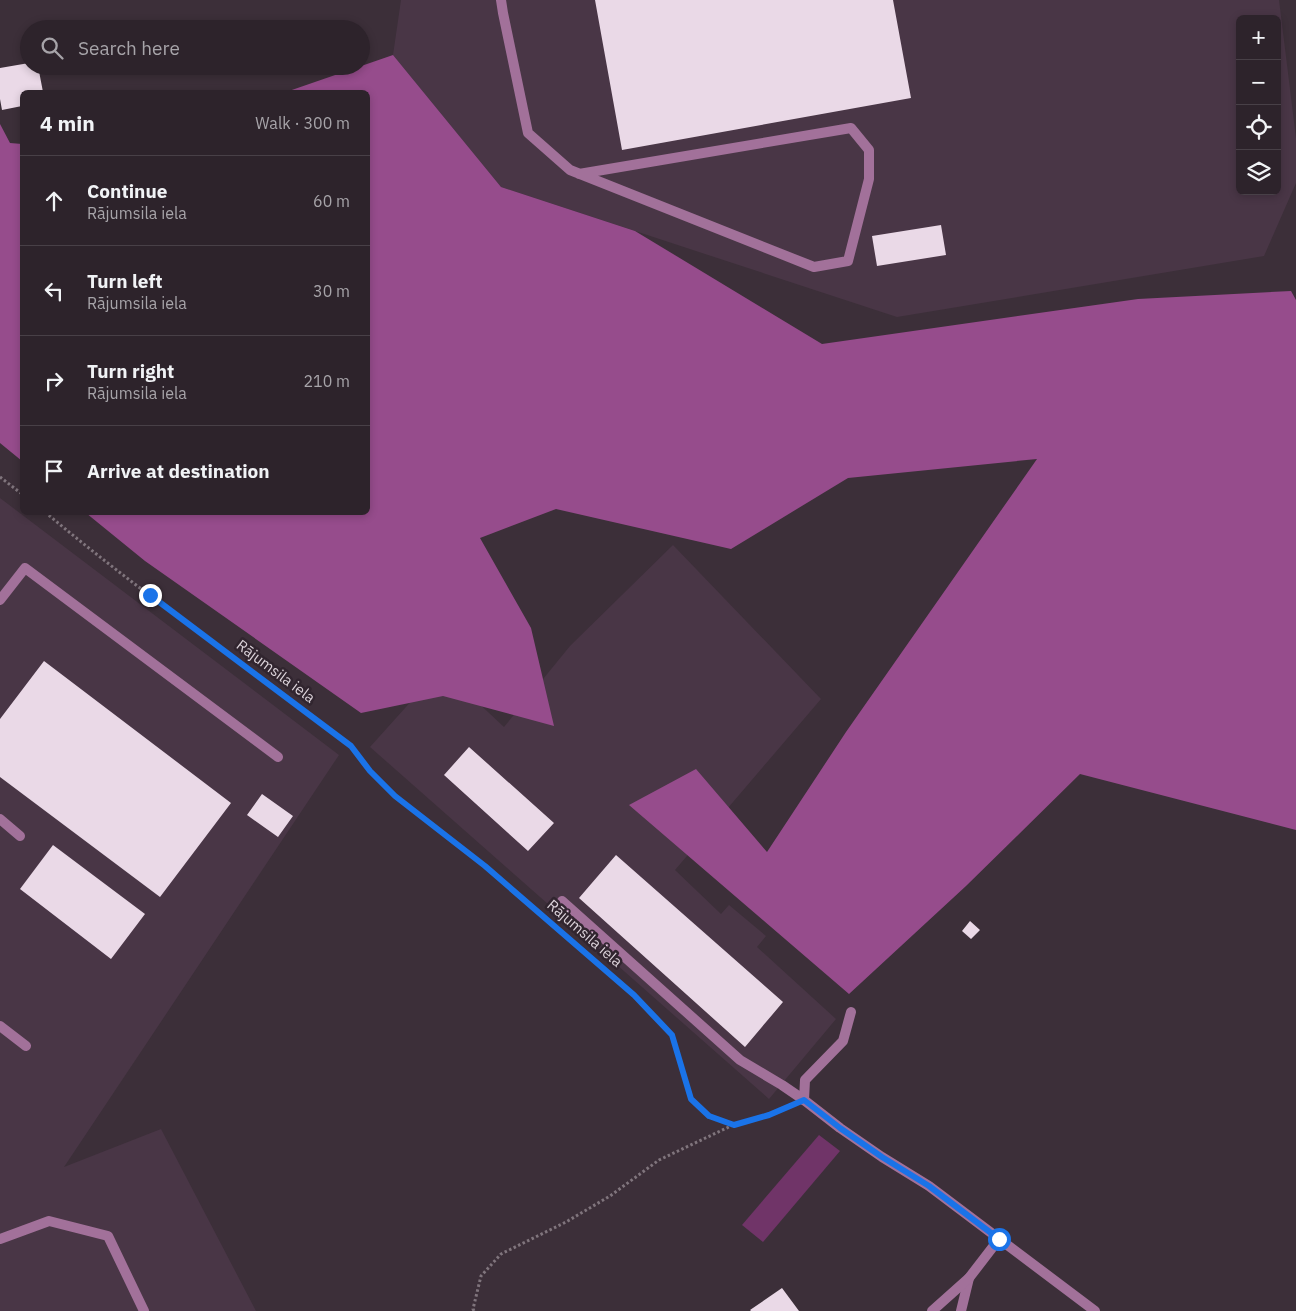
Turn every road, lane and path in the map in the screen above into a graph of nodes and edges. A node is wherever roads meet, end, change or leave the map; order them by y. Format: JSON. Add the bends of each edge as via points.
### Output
{"nodes":[{"id":1,"x":501,"y":0,"type":"edge"},
{"id":2,"x":579,"y":174,"type":"junction"},
{"id":3,"x":0,"y":476,"type":"edge"},
{"id":4,"x":20,"y":492,"type":"edge"},
{"id":5,"x":49,"y":515,"type":"edge"},
{"id":6,"x":0,"y":600,"type":"edge"},
{"id":7,"x":278,"y":757,"type":"dead end"},
{"id":8,"x":0,"y":819,"type":"edge"},
{"id":9,"x":20,"y":836,"type":"dead end"},
{"id":10,"x":562,"y":901,"type":"dead end"},
{"id":11,"x":851,"y":1012,"type":"dead end"},
{"id":12,"x":0,"y":1026,"type":"edge"},
{"id":13,"x":26,"y":1046,"type":"dead end"},
{"id":14,"x":804,"y":1100,"type":"junction"},
{"id":15,"x":734,"y":1125,"type":"junction"},
{"id":16,"x":0,"y":1239,"type":"edge"},
{"id":17,"x":999,"y":1239,"type":"junction"},
{"id":18,"x":969,"y":1278,"type":"junction"},
{"id":19,"x":474,"y":1310,"type":"edge"},
{"id":20,"x":144,"y":1311,"type":"edge"},
{"id":21,"x":932,"y":1311,"type":"edge"},
{"id":22,"x":961,"y":1311,"type":"edge"},
{"id":23,"x":1095,"y":1311,"type":"edge"}],
"edges":[{"from":1,"to":2,"type":"street","via":[[528,133],[570,170]]},
{"from":2,"to":2,"type":"street","via":[[851,128],[869,150],[869,179],[848,261],[814,267]]},
{"from":3,"to":4,"type":"path"},
{"from":5,"to":15,"type":"path","name":"Rājumsila iela","via":[[351,746],[395,796],[485,866],[634,995],[672,1035],[691,1099],[709,1116]]},
{"from":6,"to":7,"type":"street","via":[[24,568]]},
{"from":8,"to":9,"type":"street"},
{"from":10,"to":14,"type":"street","via":[[740,1060]]},
{"from":11,"to":14,"type":"street","via":[[843,1041],[805,1080]]},
{"from":12,"to":13,"type":"street"},
{"from":14,"to":15,"type":"path"},
{"from":14,"to":17,"type":"street","via":[[882,1157],[929,1186]]},
{"from":15,"to":19,"type":"path","via":[[659,1160],[610,1196],[501,1254],[481,1276]]},
{"from":16,"to":20,"type":"street","via":[[49,1221],[108,1236]]},
{"from":17,"to":18,"type":"street"},
{"from":17,"to":23,"type":"street"},
{"from":18,"to":21,"type":"street"},
{"from":18,"to":22,"type":"street"}]}
